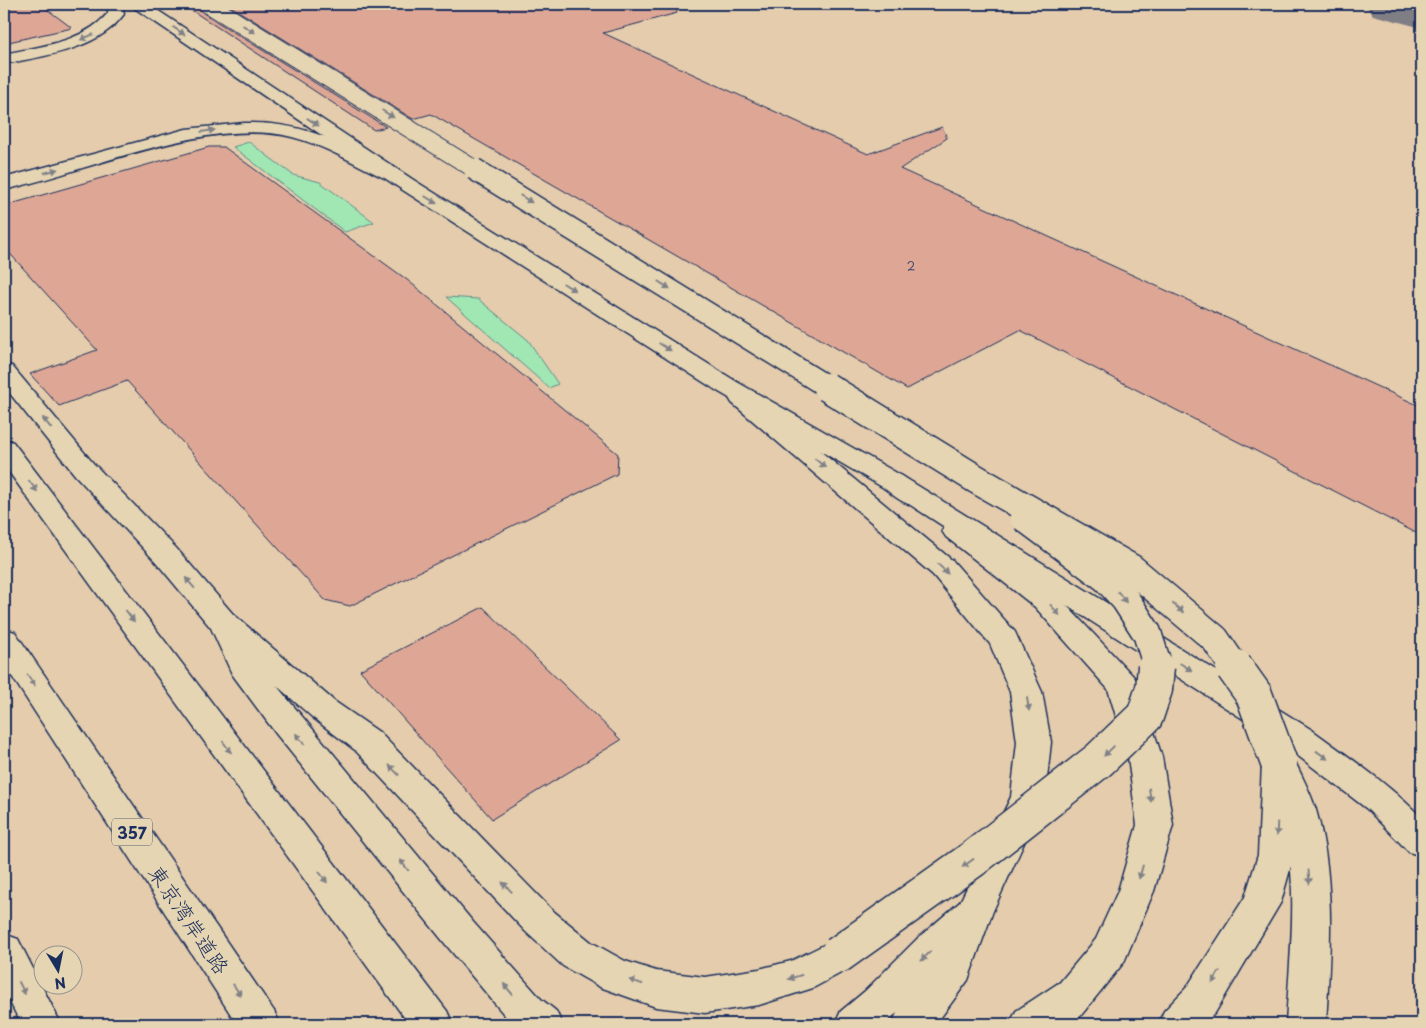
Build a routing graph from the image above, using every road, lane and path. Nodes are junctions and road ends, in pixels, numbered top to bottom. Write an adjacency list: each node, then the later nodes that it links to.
1 (115, 4): 4 (main road, one-way to 4)
2 (138, 4): 5 (main road, one-way to 5)
3 (208, 4): 10 (main road, one-way to 10, bridge)
4 (4, 60)
5 (390, 174): 6 (main road, one-way to 5); 8 (main road, one-way to 8)
6 (4, 184)
7 (4, 371): 12 (main road, one-way to 7)
8 (728, 387): 11 (main road); 16 (main road, one-way to 16)
9 (4, 447): 21 (main road, one-way to 21)
10 (976, 478): 12 (main road, one-way to 12, bridge); 14 (main road, one-way to 14, bridge)
11 (894, 482): 15 (main road, one-way to 15); 18 (main road, one-way to 18)
12 (222, 620): 22 (main road, one-way to 12)
13 (4, 640): 20 (main road, 東京湾岸道路 / 357, one-way to 20)
14 (1279, 763): 26 (main road, one-way to 26); 27 (main road, one-way to 27)
15 (1417, 835)
16 (974, 911): 23 (main road, one-way to 23); 24 (main road)
17 (4, 951): 19 (main road, one-way to 19)
18 (1060, 1010): 25 (main road)
19 (41, 1024)
20 (260, 1024)
21 (433, 1024)
22 (542, 1024)
23 (855, 1024)
24 (912, 1024)
25 (1030, 1024)
26 (1178, 1024)
27 (1306, 1024)

